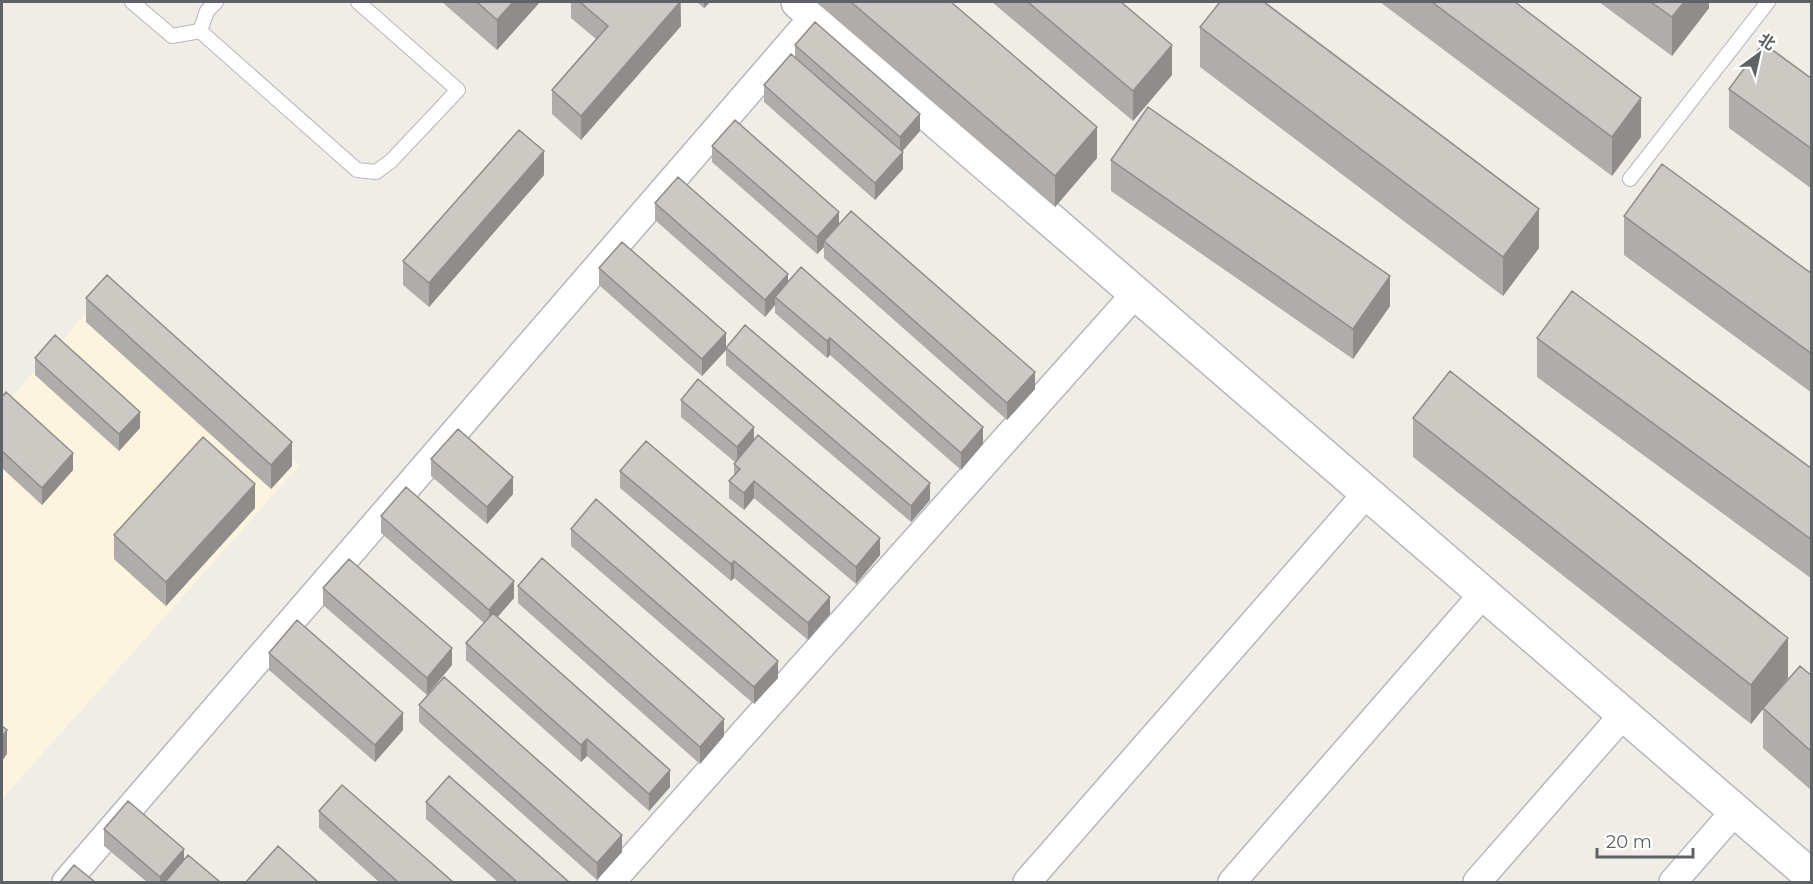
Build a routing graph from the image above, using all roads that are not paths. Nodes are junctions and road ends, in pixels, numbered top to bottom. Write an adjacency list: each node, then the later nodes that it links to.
1 (132, 2): 6 (lane)
2 (216, 2): 6 (lane)
3 (358, 2): 6 (lane)
4 (1767, 2): 7 (lane)
5 (806, 9): 8 (street); 14 (street)
6 (200, 31)
7 (1630, 179)
8 (1136, 293): 9 (street); 15 (street)
9 (1366, 493): 10 (street); 16 (street)
10 (1483, 594): 11 (street); 17 (street)
11 (1623, 715): 12 (street); 18 (street)
12 (1736, 811): 13 (street); 19 (street)
13 (1812, 877)
14 (66, 882)
15 (610, 882)
16 (1027, 882)
17 (1232, 882)
18 (1477, 882)
19 (1673, 882)

